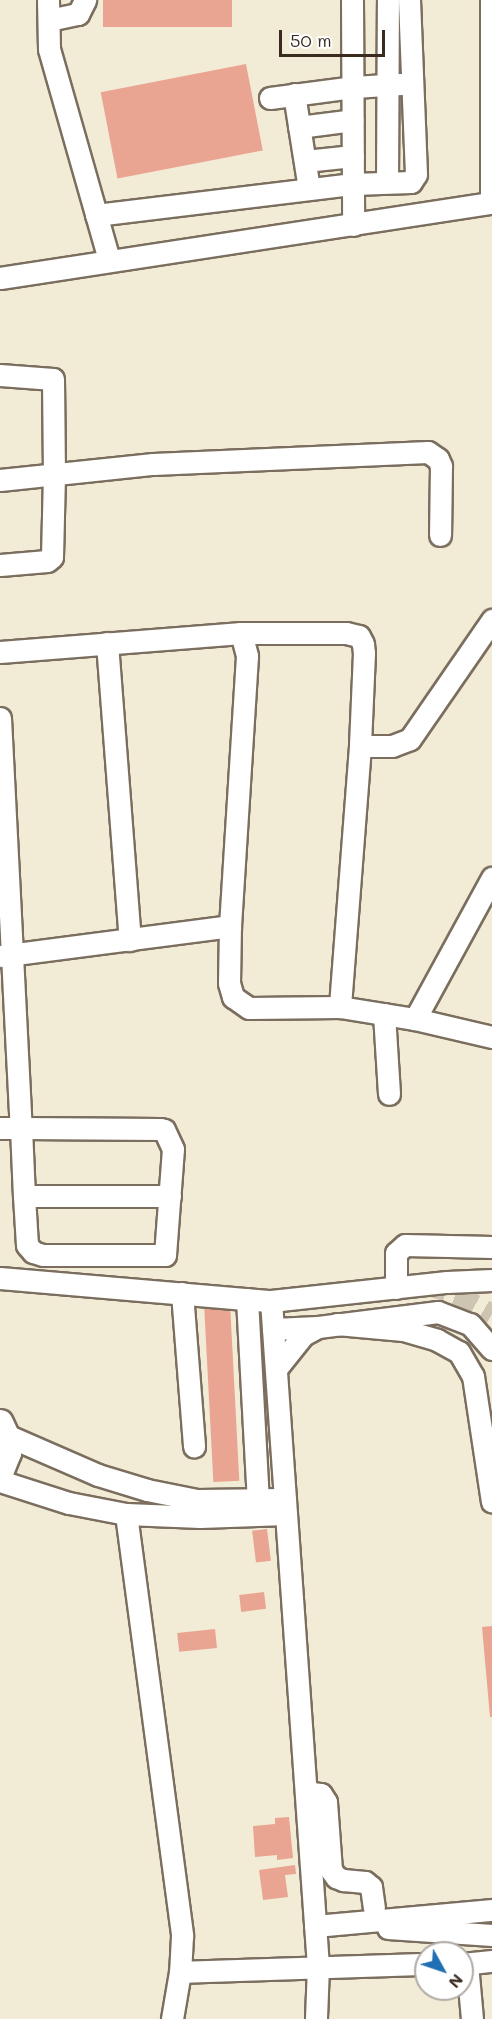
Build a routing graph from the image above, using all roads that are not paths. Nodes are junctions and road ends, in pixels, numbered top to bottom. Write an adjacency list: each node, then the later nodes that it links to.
1 (85, 0): 6 (street)
2 (352, 0): 9 (street)
3 (388, 0): 8 (street)
4 (409, 0): 7 (street)
5 (491, 0): 19 (street)
6 (49, 10): 20 (street)
7 (412, 84): 8 (street); 16 (street)
8 (388, 85): 9 (street); 16 (street)
9 (354, 87): 10 (street); 12 (street)
10 (294, 94): 11 (street); 13 (street)
11 (270, 98)
12 (353, 120): 13 (street); 14 (street)
13 (299, 127): 15 (street)
14 (353, 156): 15 (street); 17 (street)
15 (305, 161): 18 (street)
16 (387, 182): 17 (street)
17 (353, 183): 18 (street); 21 (street)
18 (309, 189): 20 (street)
19 (492, 203): 21 (street)
20 (96, 215): 22 (street)
21 (353, 225): 22 (street)
22 (109, 261): 23 (street)
23 (0, 278)
24 (0, 375): 25 (street)
25 (54, 475): 26 (street); 27 (street); 28 (street)
26 (0, 480)
27 (440, 535)
28 (0, 566)
29 (492, 620): 34 (street)
30 (241, 633): 31 (street); 34 (street); 36 (street)
31 (107, 643): 32 (street); 37 (street)
32 (0, 652)
33 (0, 718): 38 (street)
34 (360, 746): 39 (street)
35 (492, 878): 41 (street)
36 (230, 926): 37 (street); 39 (street)
37 (130, 939): 38 (street)
38 (6, 956): 44 (street)
39 (340, 1007): 40 (street)
40 (384, 1014): 41 (street); 43 (street)
41 (415, 1019): 42 (street)
42 (492, 1037)
43 (389, 1094)
44 (10, 1128): 45 (street); 46 (street)
45 (24, 1196): 46 (street); 48 (street)
46 (170, 1196): 48 (street)
47 (492, 1247): 52 (street)
48 (43, 1255): 51 (street)
49 (0, 1278): 51 (street)
50 (492, 1280): 52 (street)
51 (44, 1281): 53 (street)
52 (396, 1288): 55 (street)
53 (182, 1293): 54 (street); 61 (street)
54 (247, 1299): 55 (street); 64 (street)
55 (271, 1301): 57 (street)
56 (328, 1325): 57 (street); 58 (street); 59 (street); 65 (street)
57 (273, 1329): 59 (street)
58 (492, 1349)
59 (276, 1369): 66 (street)
60 (3, 1429): 62 (main road); 64 (street)
61 (194, 1446)
62 (0, 1473)
63 (0, 1481): 67 (street)
64 (258, 1499): 66 (street)
65 (492, 1502)
66 (285, 1506): 67 (street); 68 (street)
67 (126, 1514): 77 (street)
68 (306, 1792): 70 (street); 71 (street)
69 (492, 1910): 70 (street)
70 (374, 1914): 71 (street); 72 (street)
71 (315, 1926): 76 (street)
72 (492, 1935)
73 (492, 1961): 74 (street)
74 (474, 1963)
75 (414, 1964): 76 (street)
76 (318, 1966): 77 (street); 80 (street)
77 (180, 1972): 79 (street)
78 (470, 2001): 81 (street)
79 (172, 2019)
80 (316, 2019)
81 (472, 2019)

